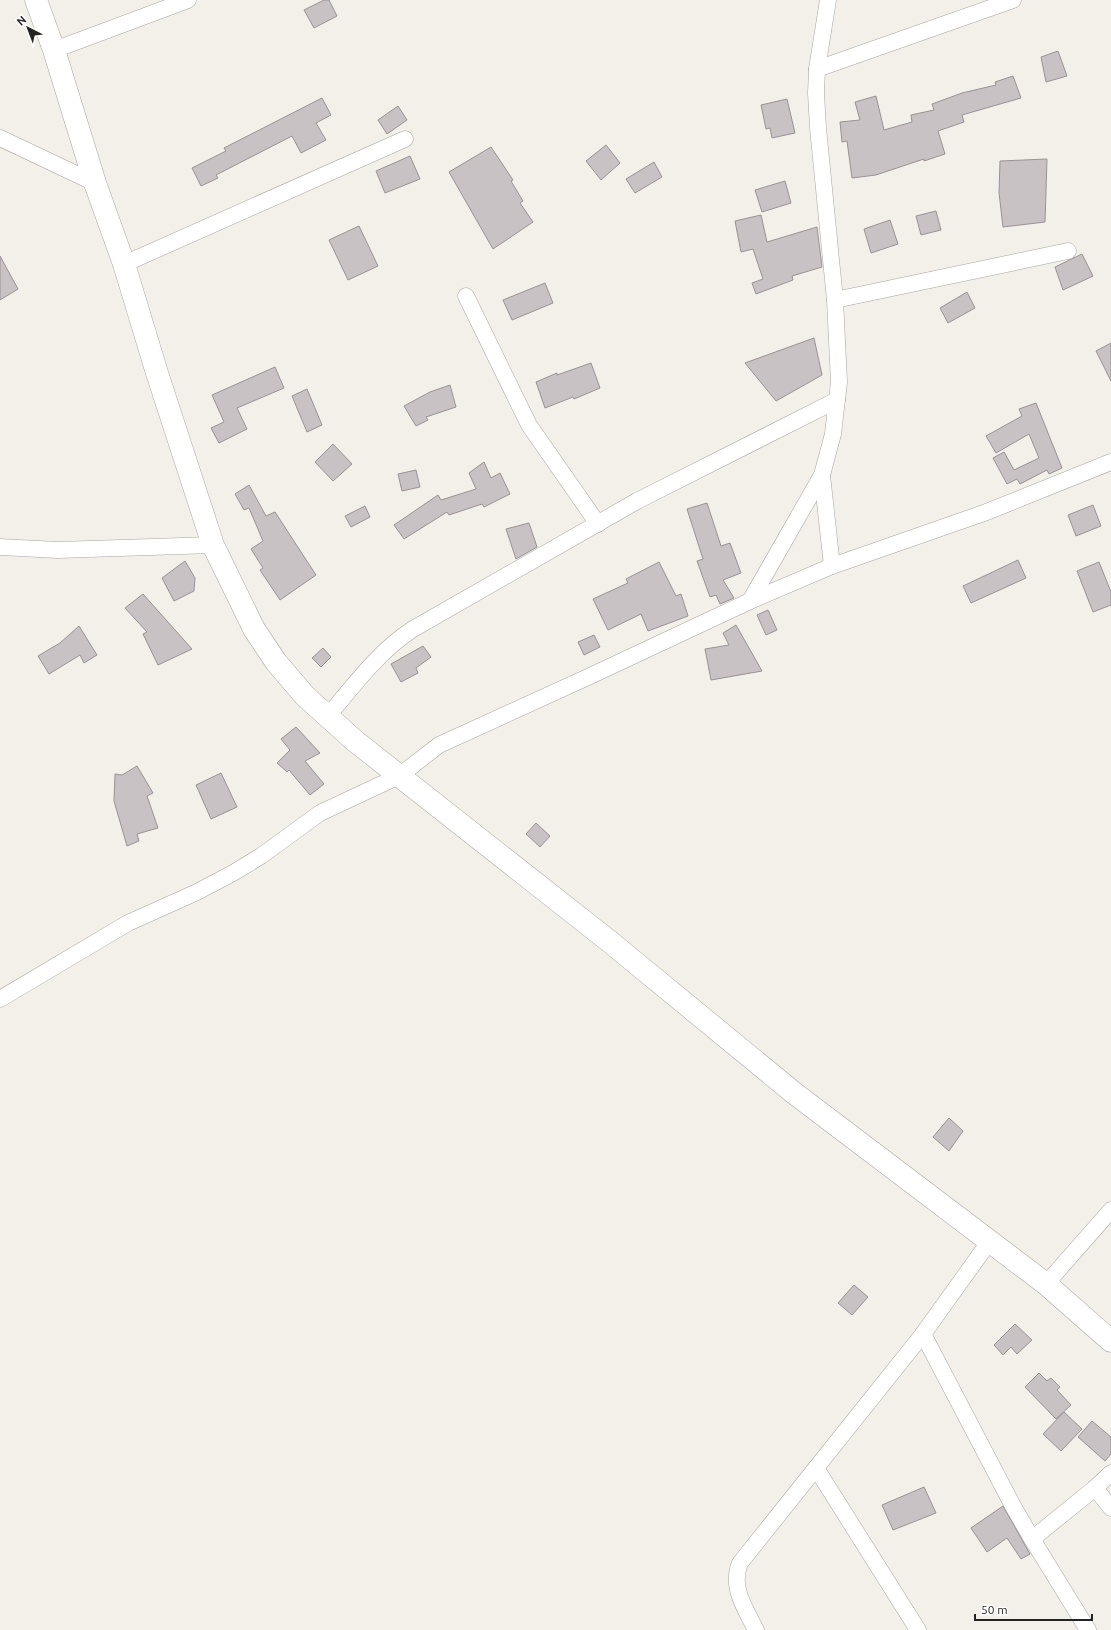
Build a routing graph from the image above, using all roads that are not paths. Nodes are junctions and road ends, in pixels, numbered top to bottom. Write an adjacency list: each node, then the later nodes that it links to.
1 (36, 0): 5 (main road)
2 (188, 0): 5 (street)
3 (828, 0): 6 (street)
4 (1013, 0): 6 (street)
5 (54, 50): 9 (main road)
6 (817, 69): 13 (street)
7 (0, 138): 9 (street)
8 (405, 139): 11 (street)
9 (95, 183): 11 (main road)
10 (1068, 251): 13 (street)
11 (124, 264): 18 (main road)
12 (466, 296): 17 (street)
13 (835, 300): 14 (street)
14 (837, 400): 16 (street); 17 (street)
15 (1111, 462): 20 (street)
16 (822, 475): 20 (street); 21 (street)
17 (598, 524): 22 (street)
18 (213, 545): 19 (street); 22 (main road)
19 (0, 547)
20 (832, 566): 21 (street)
21 (750, 601): 23 (street)
22 (328, 716): 23 (main road)
23 (399, 776): 24 (street); 26 (main road)
24 (0, 999)
25 (1111, 1210): 27 (street)
26 (990, 1242): 27 (main road); 28 (street)
27 (1046, 1284): 29 (main road)
28 (923, 1334): 30 (street); 34 (street)
29 (1111, 1341)
30 (816, 1468): 35 (street); 36 (street)
31 (1111, 1473): 32 (street)
32 (1095, 1488): 33 (street); 34 (street)
33 (1111, 1508)
34 (1032, 1539): 37 (street)
35 (756, 1630)
36 (918, 1630)
37 (1088, 1630)

